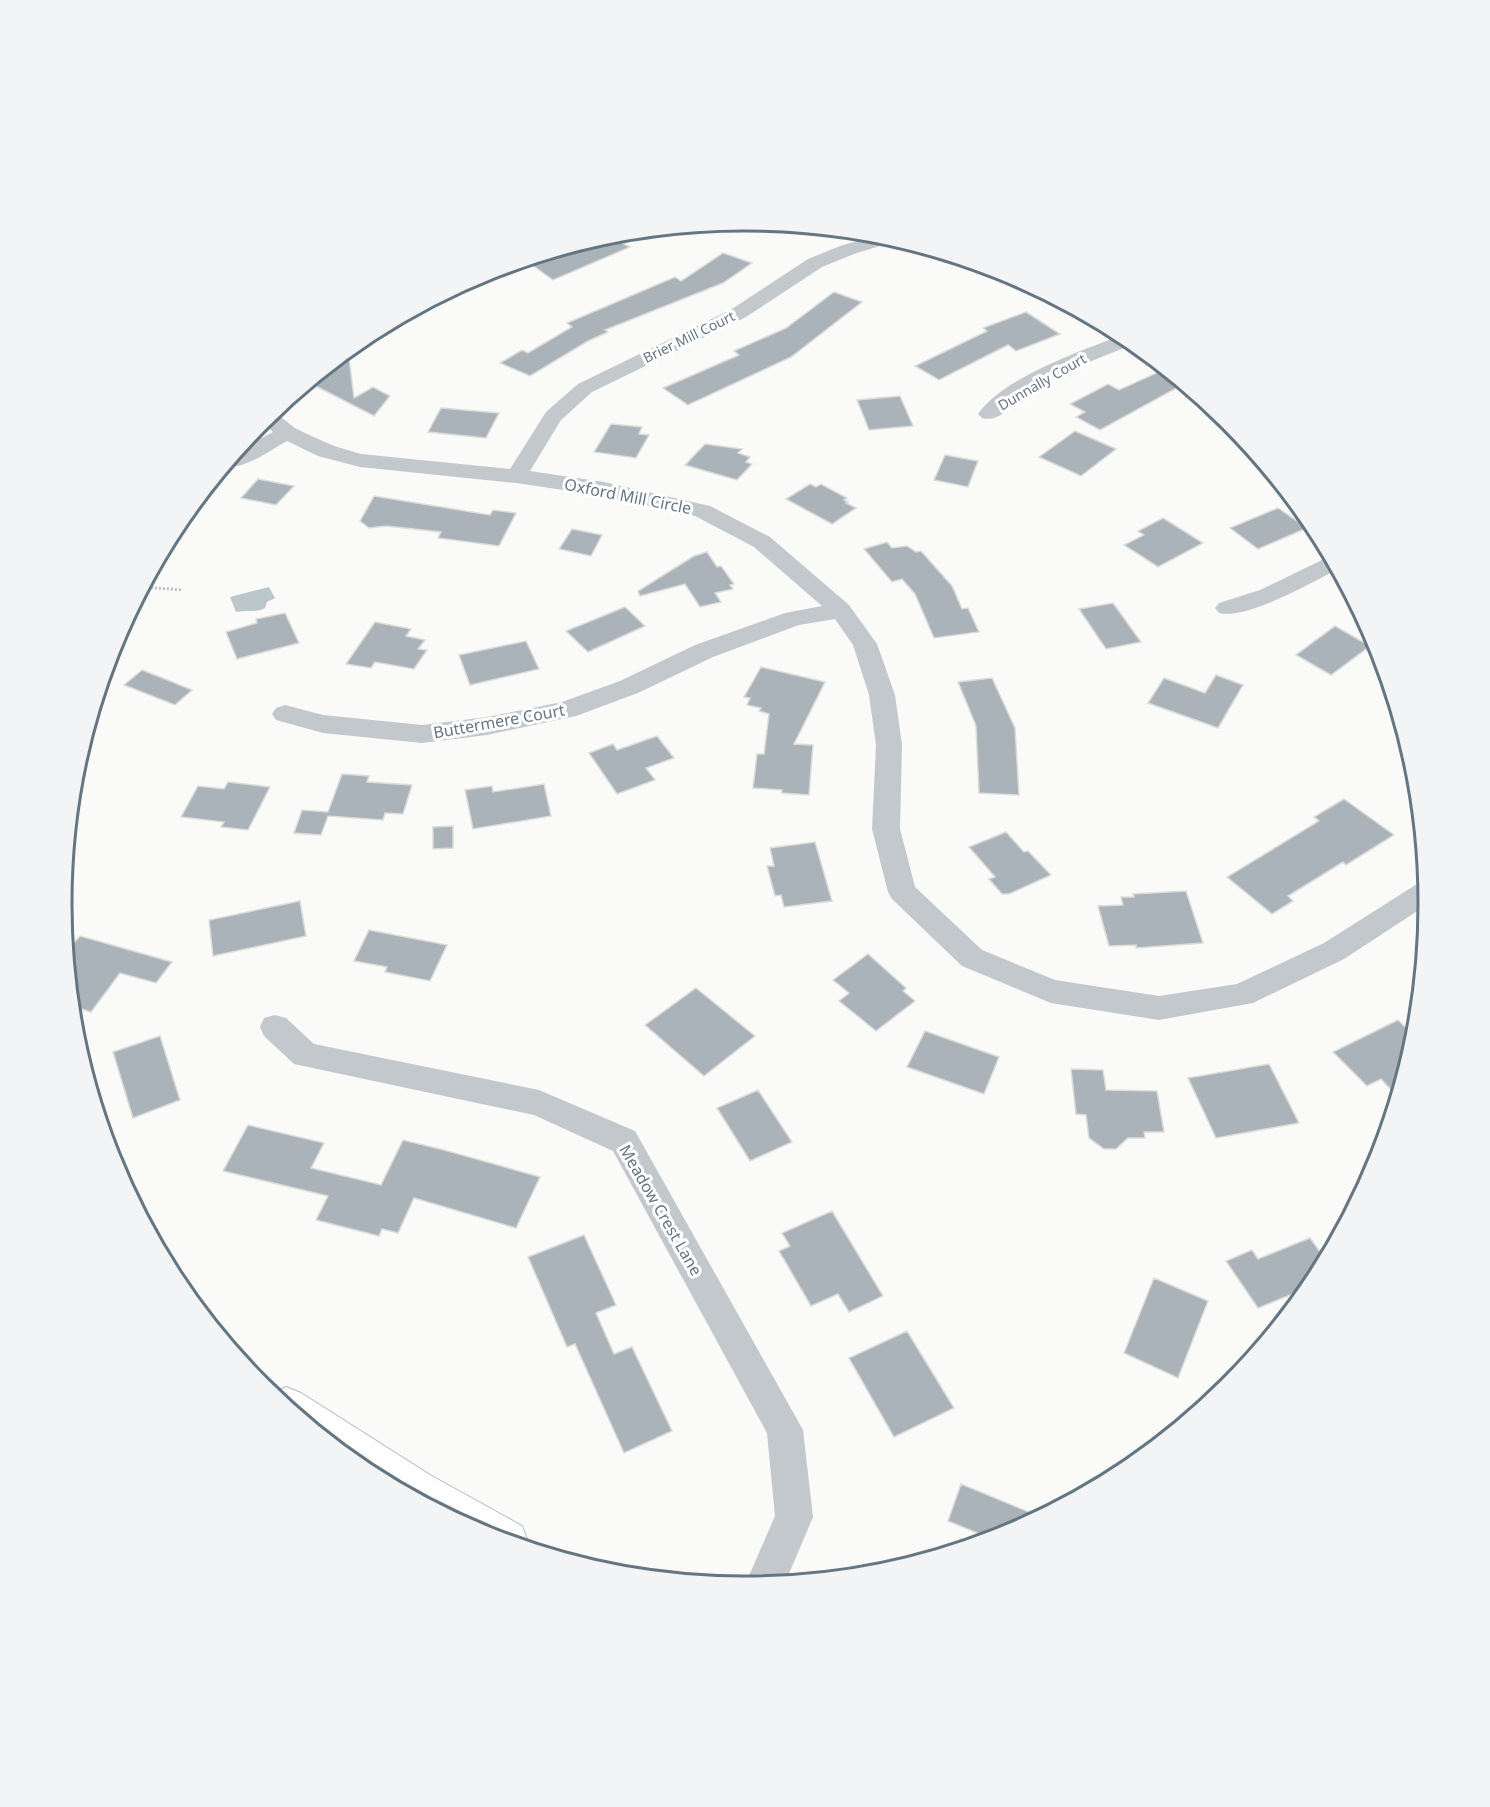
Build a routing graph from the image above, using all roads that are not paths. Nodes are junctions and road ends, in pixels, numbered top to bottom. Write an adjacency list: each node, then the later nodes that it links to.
1 (872, 242): 7 (street, Brier Mill Court)
2 (1118, 344): 3 (street, Dunnally Court)
3 (989, 414)
4 (275, 423): 5 (street, Oxford Mill Circle)
5 (287, 433): 6 (street); 7 (street, Oxford Mill Circle)
6 (243, 456)
7 (516, 476): 10 (street, Oxford Mill Circle)
8 (1327, 565): 9 (street)
9 (1227, 608)
10 (841, 610): 11 (street, Buttermere Court); 12 (street, Oxford Mill Circle)
11 (285, 714)
12 (1418, 897)
13 (275, 1027): 16 (street, Meadow Crest Lane)
14 (354, 1451): 15 (main road)
15 (413, 1489)
16 (768, 1575)

